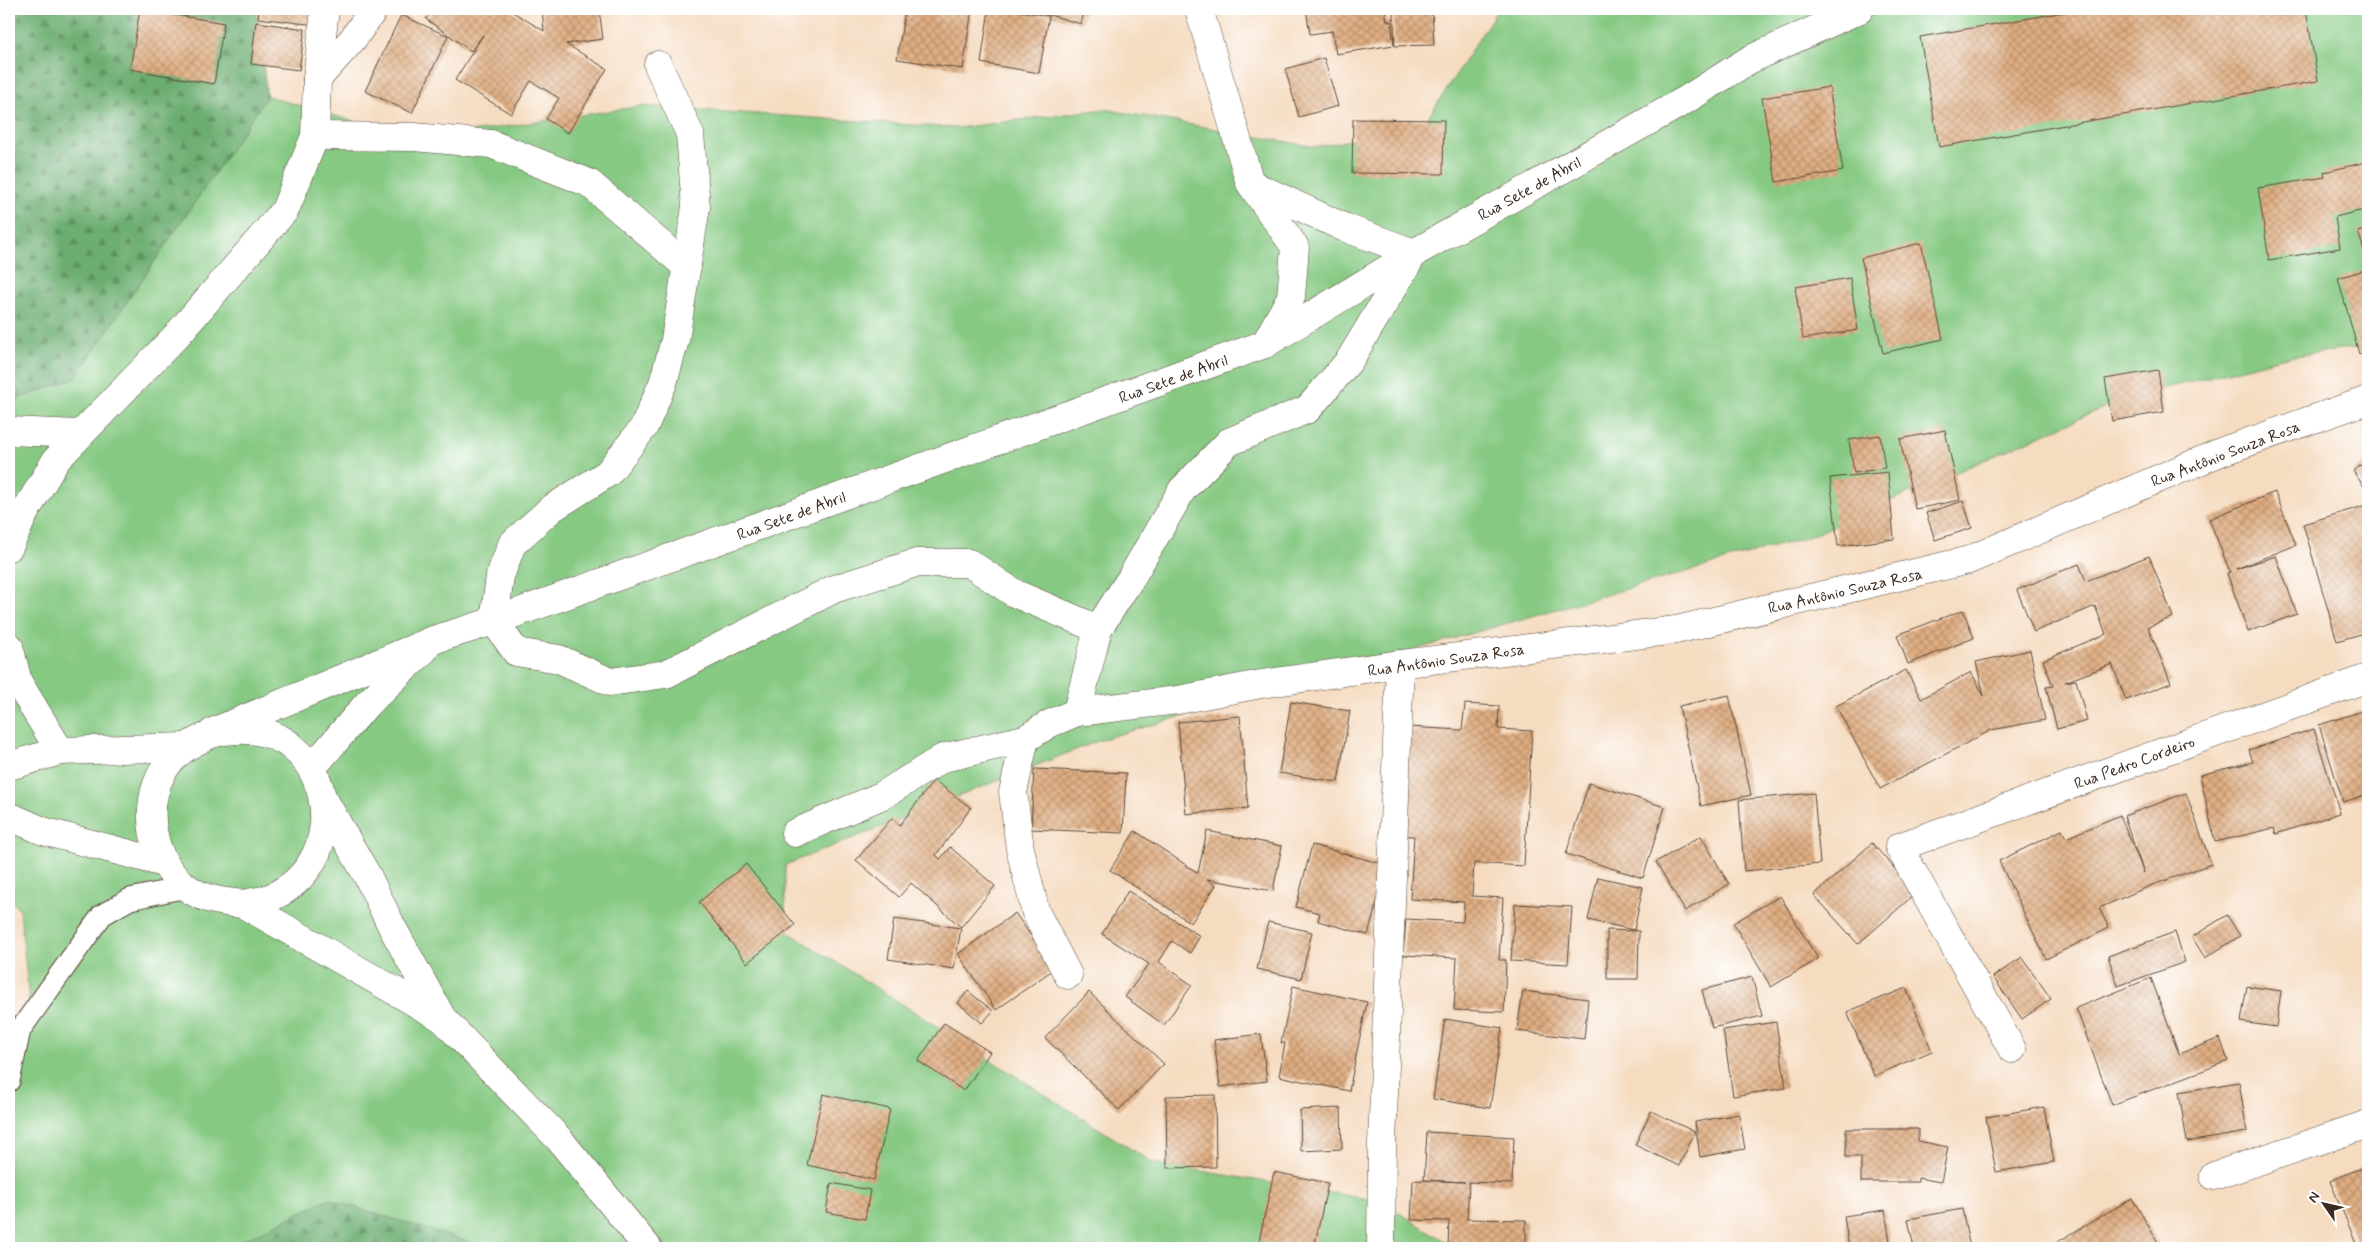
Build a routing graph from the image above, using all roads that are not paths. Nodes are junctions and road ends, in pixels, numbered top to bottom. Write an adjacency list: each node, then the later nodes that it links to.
1 (325, 9): 6 (street)
2 (374, 9): 6 (street)
3 (1199, 9): 8 (street)
4 (1860, 9): 9 (street, Rua Sete de Abril)
5 (658, 65): 10 (street)
6 (317, 79): 7 (street)
7 (315, 136): 10 (street); 14 (street)
8 (1250, 183): 9 (street); 11 (street)
9 (1414, 253): 11 (street, Rua Sete de Abril); 17 (street)
10 (687, 267): 16 (street)
11 (1266, 344): 16 (street, Rua Sete de Abril)
12 (2368, 400): 20 (street, Rua Antônio Souza Rosa)
13 (9, 431): 14 (street)
14 (79, 434): 15 (street)
15 (9, 547)
16 (494, 622): 17 (street); 18 (street, Rua Sete de Abril)
17 (1098, 629): 22 (street)
18 (436, 639): 23 (street, Rua Sete de Abril); 28 (street)
19 (9, 646): 26 (street)
20 (1400, 664): 22 (street, Rua Antônio Souza Rosa); 43 (street)
21 (2368, 678): 38 (street, Rua Pedro Cordeiro)
22 (1077, 712): 24 (street, Rua Antônio Souza Rosa)
23 (214, 732): 25 (street); 28 (street)
24 (1025, 739): 31 (street, Rua Antônio Souza Rosa); 35 (street)
25 (185, 747): 26 (street); 32 (street)
26 (60, 751): 27 (street)
27 (9, 766)
28 (312, 768): 29 (street)
29 (325, 802): 34 (street); 36 (street)
30 (9, 816): 32 (street)
31 (795, 833)
32 (164, 864): 33 (street)
33 (186, 887): 34 (street); 37 (lane)
34 (243, 904): 36 (street)
35 (1068, 975)
36 (442, 1018): 42 (street)
37 (15, 1035): 39 (lane)
38 (2012, 1049)
39 (9, 1081)
40 (2368, 1124): 41 (street)
41 (2214, 1176)
42 (648, 1248)
43 (1381, 1248)

